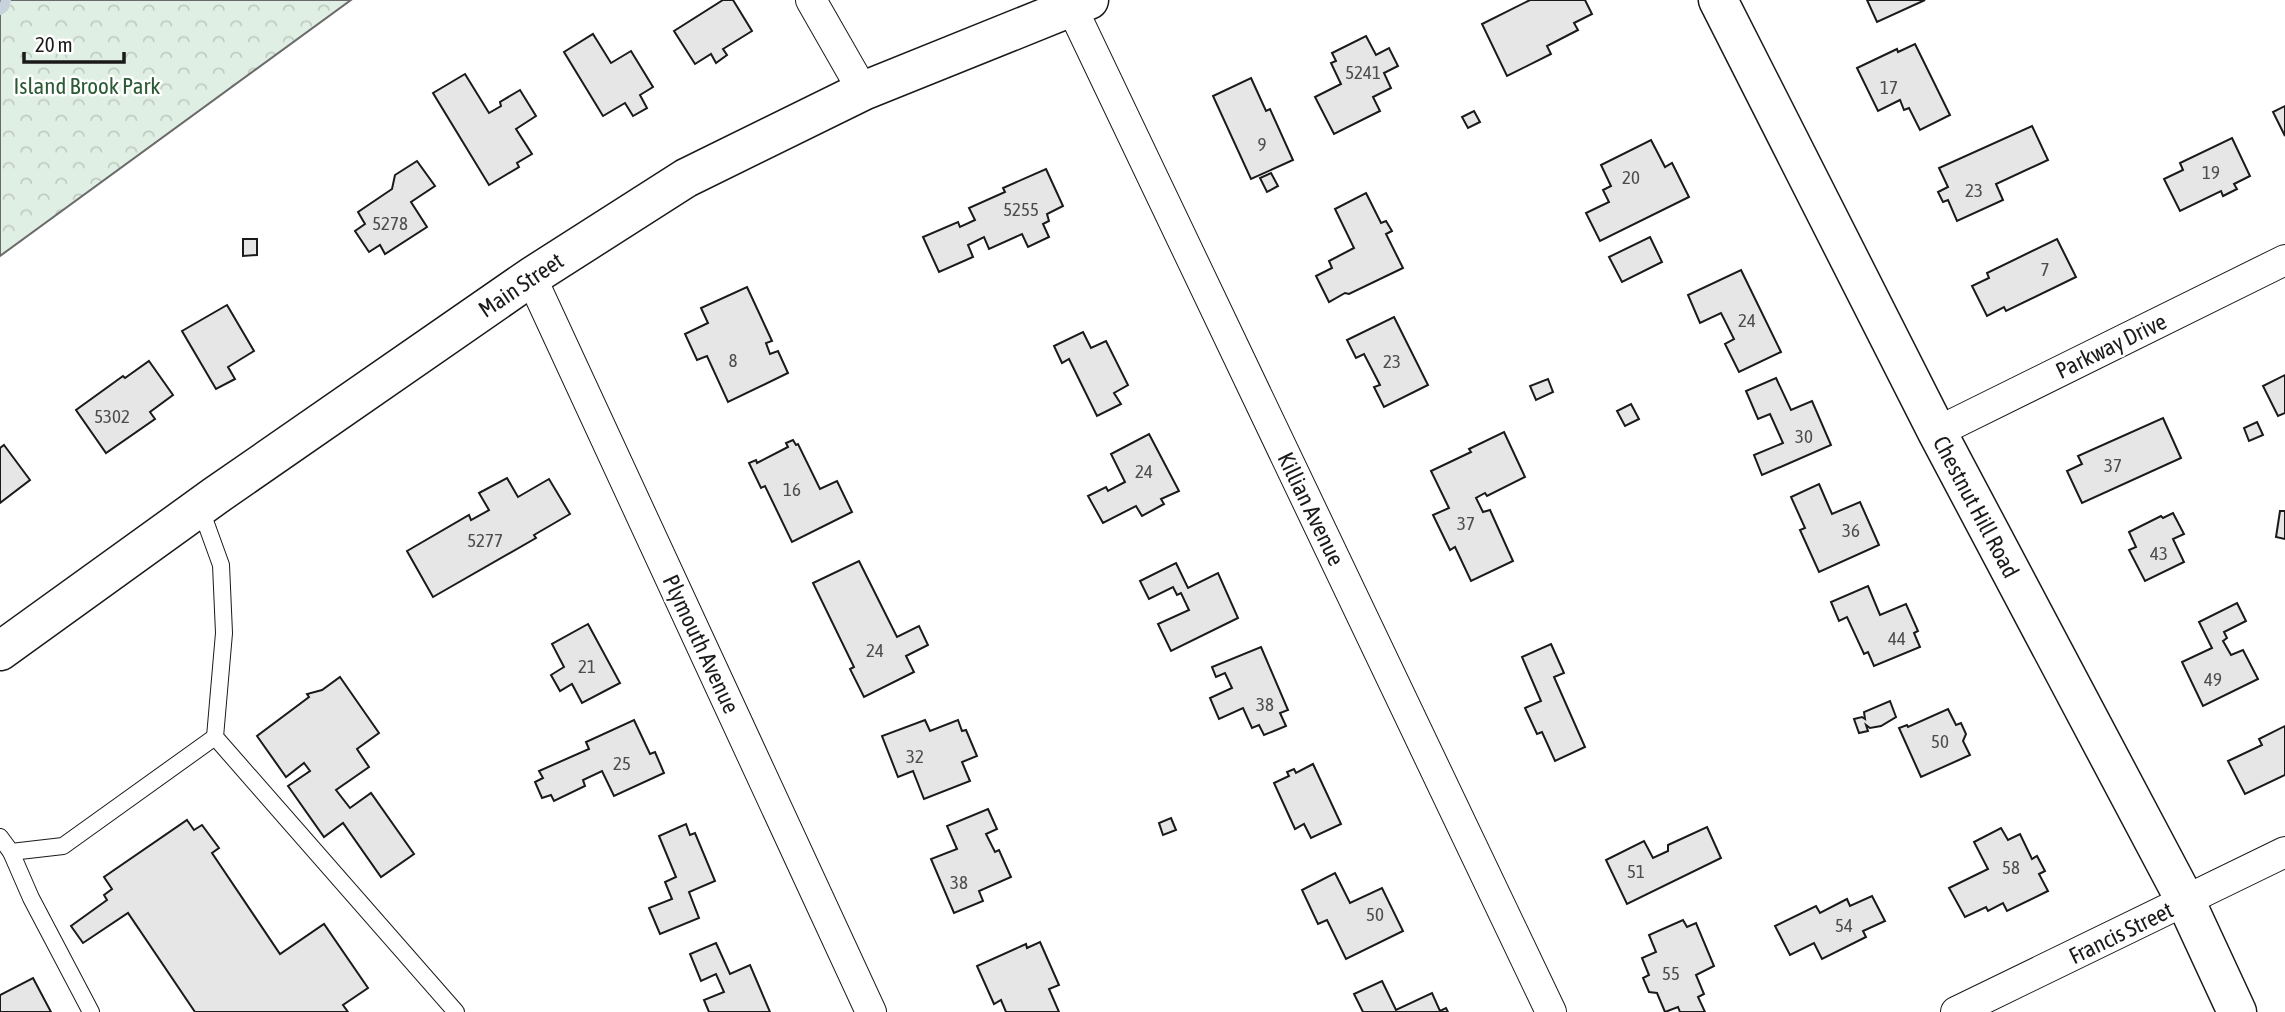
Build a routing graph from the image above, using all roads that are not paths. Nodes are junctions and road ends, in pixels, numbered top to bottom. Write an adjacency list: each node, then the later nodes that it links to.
1 (811, 0): 4 (street)
2 (1718, 0): 7 (main road, Chestnut Hill Road)
3 (1080, 3): 4 (main road, Main Street); 18 (street, Killian Avenue)
4 (863, 91): 6 (main road, Main Street)
5 (2285, 260): 7 (street, Parkway Drive)
6 (530, 277): 8 (main road, Main Street); 17 (street, Plymouth Avenue)
7 (1937, 432): 14 (main road, Chestnut Hill Road)
8 (200, 507): 9 (main road, Main Street); 10 (lane)
9 (0, 651)
10 (215, 737): 12 (lane); 16 (lane)
11 (0, 837): 12 (lane)
12 (11, 852): 15 (lane)
13 (2285, 852): 14 (street, Francis Street)
14 (2186, 902): 19 (street, Francis Street); 20 (main road, Chestnut Hill Road)
15 (91, 1012)
16 (456, 1012)
17 (871, 1012)
18 (1551, 1012)
19 (1956, 1012)
20 (2238, 1012)

